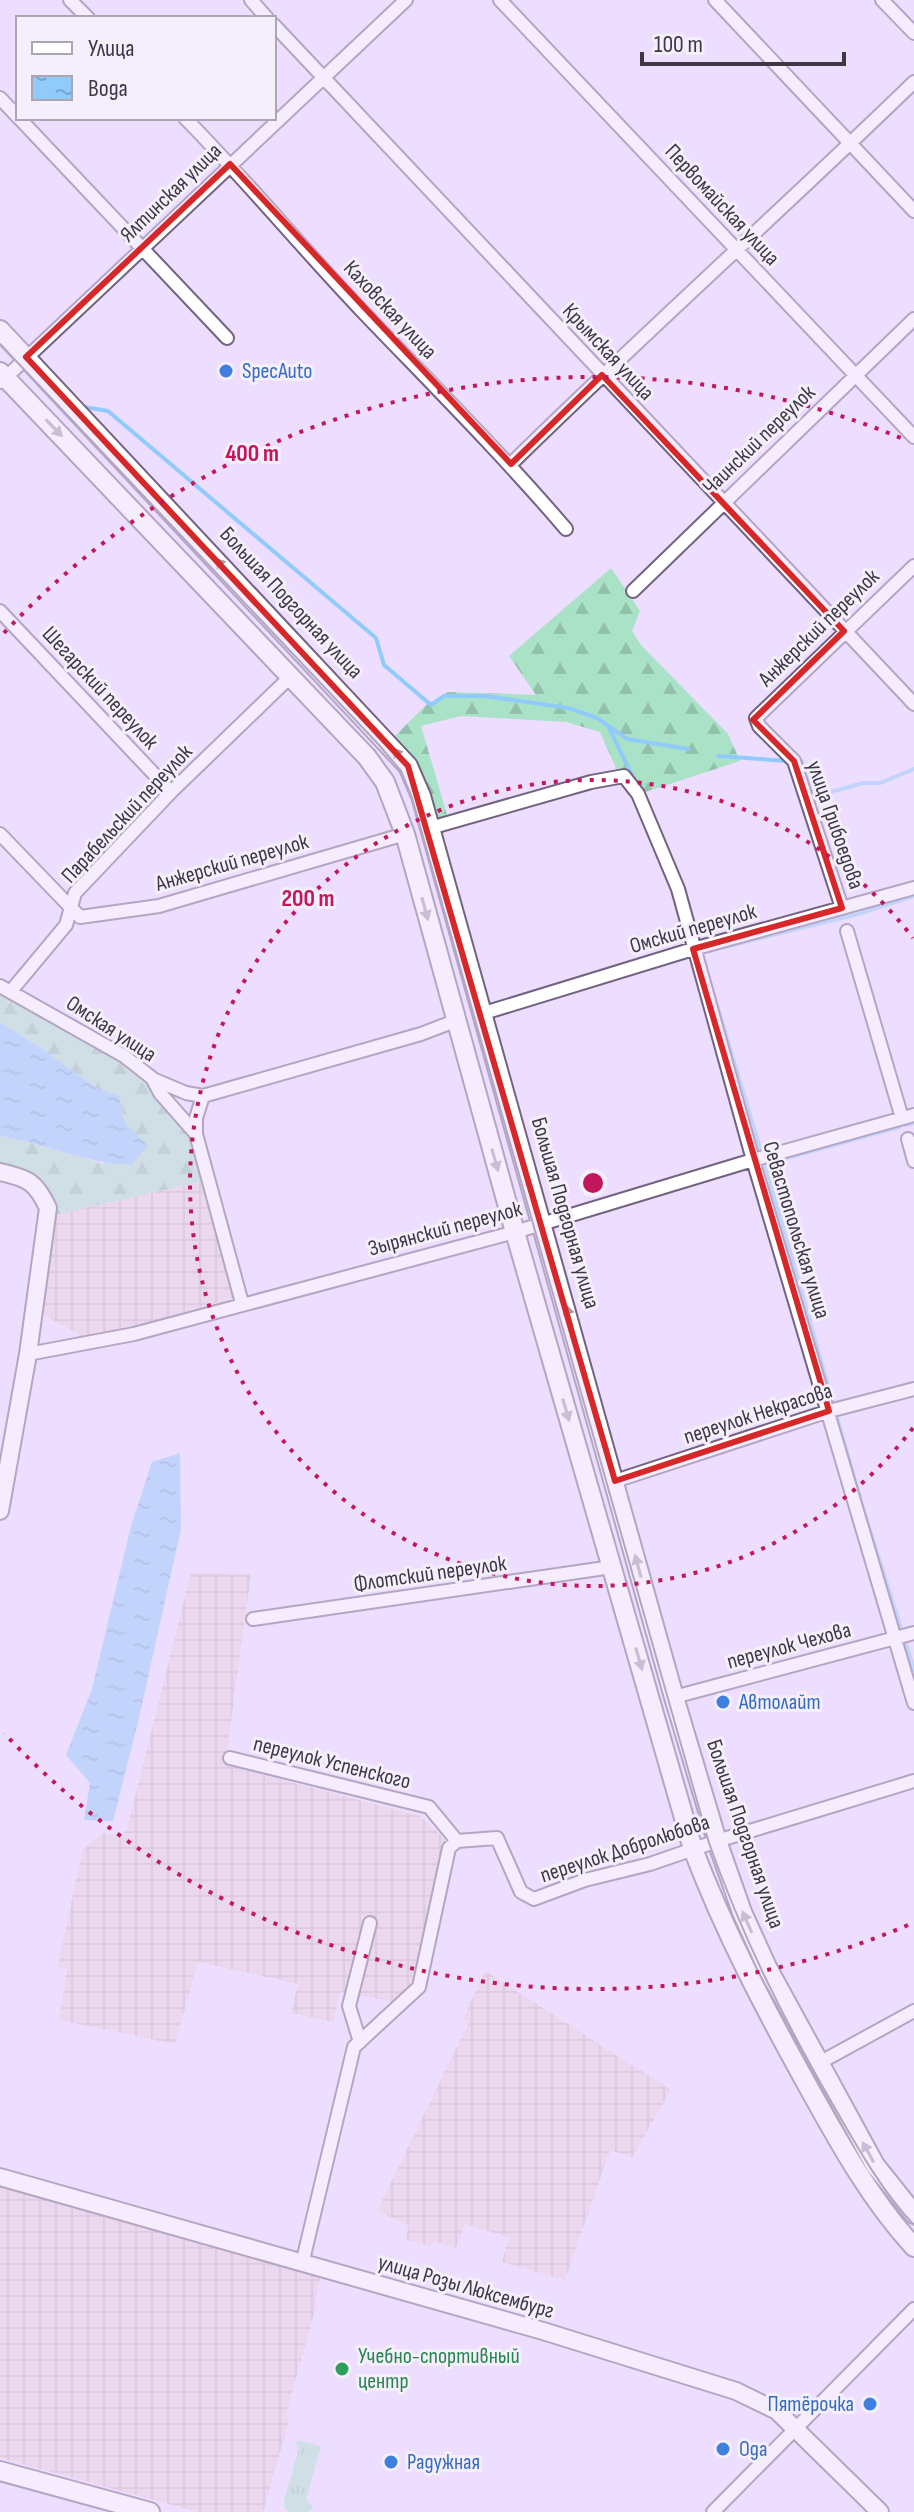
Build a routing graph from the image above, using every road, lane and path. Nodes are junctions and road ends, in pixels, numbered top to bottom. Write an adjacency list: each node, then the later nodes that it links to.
1 (70, 0): 7 (street)
2 (251, 0): 8 (street)
3 (406, 0): 11 (street, Ялтинская улица)
4 (500, 0): 21 (street, Первомайская улица)
5 (715, 0): 17 (street)
6 (882, 0): 10 (street)
7 (86, 16)
8 (265, 16)
9 (276, 27): 11 (street, Крымская улица)
10 (914, 33)
11 (324, 79): 18 (street, Ялтинская улица); 26 (street, Крымская улица)
12 (914, 82): 17 (street)
13 (0, 98): 14 (street)
14 (16, 116)
15 (20, 120): 20 (street)
16 (187, 120): 18 (street, Каховская улица)
17 (851, 144): 19 (street); 21 (street)
18 (230, 164): 20 (street, Ялтинская улица); 30 (street, Каховская улица)
19 (914, 211)
20 (143, 247): 24 (street); 25 (street, Ялтинская улица)
21 (738, 251): 26 (street); 27 (street, Первомайская улица)
22 (914, 319): 27 (street, Чаинский переулок)
23 (0, 330): 25 (main road, Большая Подгорная улица)
24 (227, 338)
25 (26, 357): 28 (street, Ялтинская улица); 41 (main road, Большая Подгорная улица, one-way to 25)
26 (602, 375): 30 (street); 31 (street, Крымская улица)
27 (854, 376): 29 (street, Первомайская улица); 31 (street, Чаинский переулок)
28 (2, 377): 37 (main road, one-way to 37)
29 (914, 437)
30 (511, 464): 32 (street, Каховская улица)
31 (723, 503): 34 (street, Чаинский переулок); 36 (street, Крымская улица)
32 (566, 529)
33 (914, 566): 36 (street, Анжерский переулок)
34 (633, 591)
35 (0, 611): 40 (street, Шегарский переулок)
36 (844, 631): 38 (street, Крымская улица); 39 (street, Анжерский переулок)
37 (290, 677): 40 (street, Парабельский переулок); 43 (main road)
38 (914, 704)
39 (756, 722): 46 (street, улица Грибоедова)
40 (171, 792): 45 (street, Парабельский переулок)
41 (430, 828): 48 (street, Севастопольская улица); 50 (main road, Большая Подгорная улица)
42 (0, 834): 45 (street)
43 (405, 834): 45 (street, Анжерский переулок); 51 (main road, one-way to 51)
44 (914, 888): 46 (street, Омский переулок)
45 (71, 908): 49 (street, Парабельский переулок)
46 (842, 908): 48 (street, Омский переулок)
47 (847, 931): 54 (street)
48 (693, 949): 50 (street, Омский переулок); 57 (street, Севастопольская улица)
49 (5, 988): 52 (street, Омская улица)
50 (484, 1013): 60 (main road, Большая Подгорная улица)
51 (455, 1021): 53 (street); 61 (main road, one-way to 61)
52 (152, 1078): 53 (street); 55 (street, Омская улица)
53 (203, 1096): 55 (street)
54 (908, 1116): 57 (street, Зырянский переулок)
55 (196, 1134): 62 (street, Омская улица)
56 (908, 1139): 58 (street)
57 (753, 1160): 60 (street, Зырянский переулок); 65 (street, Севастопольская улица)
58 (914, 1161)
59 (0, 1172): 63 (street)
60 (543, 1223): 61 (street, Зырянский переулок); 66 (main road, Большая Подгорная улица, one-way to 60)
61 (515, 1232): 62 (street, Зырянский переулок); 68 (main road, one-way to 68)
62 (242, 1303): 63 (street, Зырянский переулок)
63 (28, 1354): 67 (street)
64 (914, 1389): 65 (street, переулок Некрасова)
65 (829, 1411): 66 (street, переулок Некрасова); 71 (street, Севастопольская улица)
66 (615, 1481): 72 (main road, Большая Подгорная улица, one-way to 66)
67 (0, 1511)
68 (612, 1567): 69 (street, Флотский переулок); 78 (main road, one-way to 78)
69 (253, 1619)
70 (914, 1633): 71 (street, переулок Чехова)
71 (894, 1638): 72 (street, переулок Чехова); 73 (street, Севастопольская улица)
72 (674, 1697): 77 (main road, Большая Подгорная улица)
73 (914, 1703)
74 (230, 1758): 76 (street, переулок Успенского)
75 (914, 1781): 77 (street, переулок Добролюбова)
76 (457, 1841): 78 (street, переулок Добролюбова); 81 (street)
77 (717, 1841): 78 (street, переулок Добролюбова); 82 (main road, Большая Подгорная улица, one-way to 77)
78 (693, 1849): 85 (main road)
79 (370, 1923): 81 (street)
80 (914, 2011): 82 (street)
81 (360, 2042): 86 (street)
82 (819, 2063): 84 (main road, Большая Подгорная улица, one-way to 82)
83 (0, 2177): 86 (street, улица Розы Люксембург)
84 (914, 2214)
85 (914, 2247)
86 (302, 2264): 88 (street, улица Розы Люксембург)
87 (914, 2309): 88 (street)
88 (796, 2428): 91 (street); 92 (street, улица Розы Люксембург)
89 (0, 2471): 90 (main road)
90 (150, 2512)
91 (713, 2512)
92 (880, 2512)

